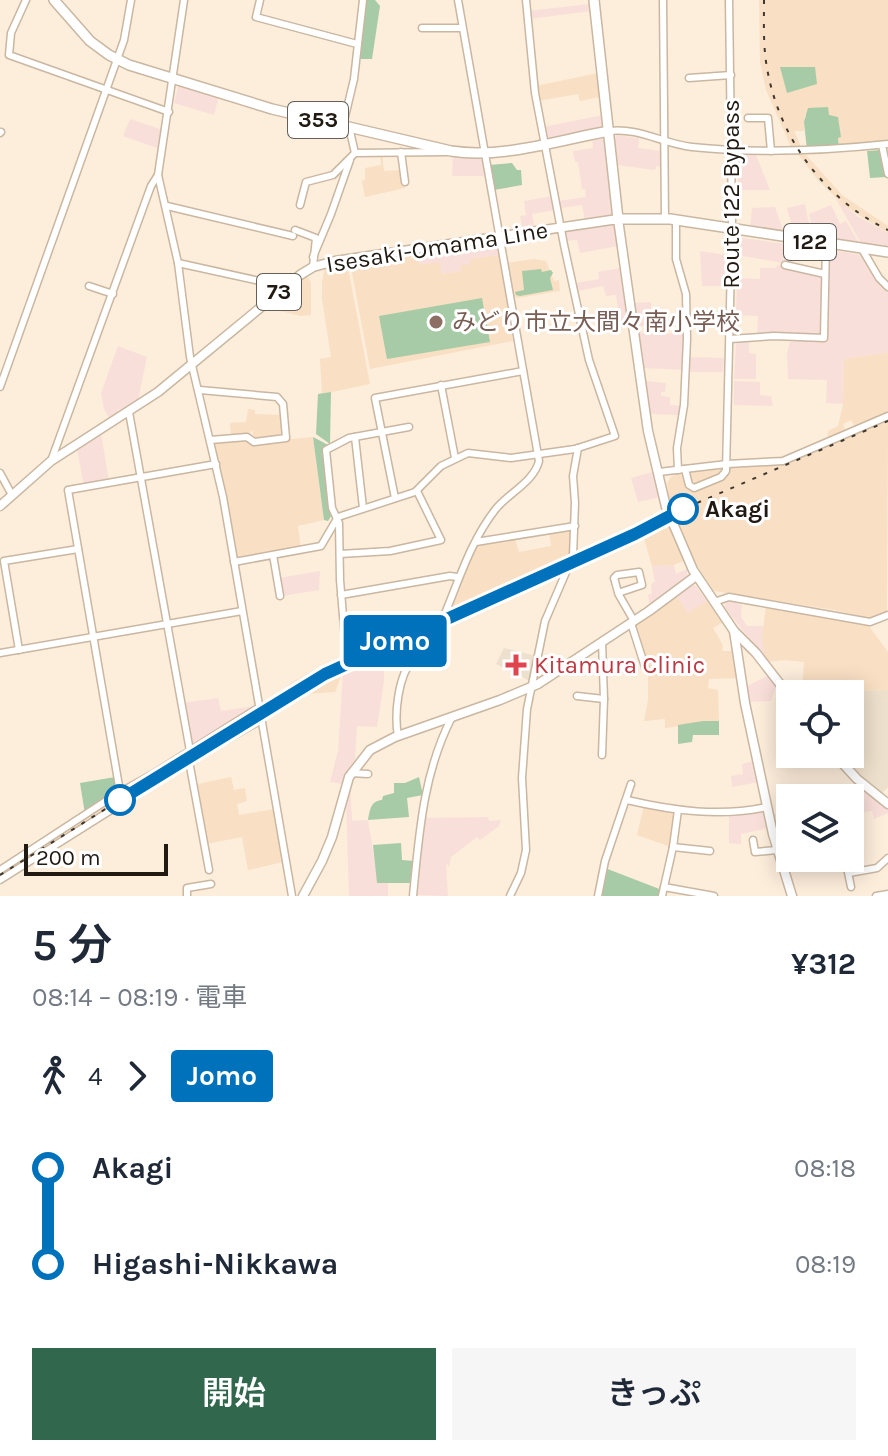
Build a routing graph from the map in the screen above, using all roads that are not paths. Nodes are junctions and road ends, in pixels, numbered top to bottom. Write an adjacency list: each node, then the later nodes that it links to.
1 (26, 0): 19 (street)
2 (54, 0): 15 (highway, 353)
3 (131, 0): 15 (street)
4 (184, 0): 18 (street)
5 (260, 0): 14 (street)
6 (363, 0): 14 (street)
7 (458, 0): 13 (street)
8 (526, 0): 25 (street)
9 (594, 0): 23 (highway)
10 (663, 0): 24 (street)
11 (729, 0): 16 (street, Route 122 Bypass)
12 (422, 28): 13 (street)
13 (462, 28): 31 (street)
14 (357, 44): 22 (street)
15 (116, 59): 18 (highway, 353); 19 (street)
16 (731, 75): 17 (street); 27 (street, Route 122 Bypass)
17 (689, 78)
18 (174, 79): 20 (street); 22 (highway, 353)
19 (106, 90): 20 (street); 58 (street)
20 (169, 112): 34 (street)
21 (748, 118): 29 (street)
22 (346, 126): 28 (highway, 353); 32 (street)
23 (609, 131): 24 (street); 25 (highway, 353); 38 (highway)
24 (664, 141): 27 (street); 39 (street)
25 (544, 143): 31 (highway, 353); 40 (street)
26 (885, 145): 29 (street); 33 (street)
27 (731, 150): 29 (street); 41 (street, Route 122 Bypass)
28 (449, 151): 30 (street); 31 (highway, 353)
29 (772, 151)
30 (401, 152): 32 (street); 35 (street)
31 (485, 153): 42 (street)
32 (353, 154): 36 (street); 46 (street)
33 (888, 174)
34 (158, 175): 37 (street); 52 (street)
35 (405, 182)
36 (300, 205)
37 (167, 206): 46 (street); 47 (street)
38 (618, 219): 39 (highway, 122); 40 (main road, Isesaki-Omama Line / 73); 73 (main road)
39 (671, 220): 41 (highway, 122); 72 (street)
40 (561, 228): 42 (main road, Isesaki-Omama Line / 73); 66 (street)
41 (732, 231): 43 (highway, 122); 54 (street, Route 122 Bypass)
42 (501, 238): 46 (main road, Isesaki-Omama Line / 73); 56 (street)
43 (826, 244): 44 (highway, 122); 49 (street)
44 (862, 249): 45 (highway, 122); 51 (street)
45 (888, 252)
46 (313, 262): 53 (main road, Isesaki-Omama Line / 73)
47 (178, 263): 53 (street); 55 (street)
48 (785, 265): 49 (street)
49 (825, 274): 54 (street)
50 (89, 286): 52 (street)
51 (888, 287)
52 (113, 294): 69 (street)
53 (265, 303): 55 (main road, Isesaki-Omama Line / 73)
54 (730, 339): 71 (street, Route 122 Bypass)
55 (192, 363): 59 (street); 60 (main road, Isesaki-Omama Line / 73)
56 (523, 371): 57 (street); 67 (street)
57 (441, 385): 63 (street); 68 (street)
58 (0, 387)
59 (200, 390): 65 (street); 65 (street)
60 (129, 412): 69 (main road, Isesaki-Omama Line / 73); 75 (street)
61 (888, 416): 71 (street)
62 (409, 427): 63 (street)
63 (381, 432): 64 (street); 78 (street)
64 (355, 437): 80 (street); 81 (street)
65 (210, 440): 70 (street)
66 (578, 448): 67 (street); 82 (street)
67 (539, 453): 68 (street); 83 (street)
68 (455, 458): 76 (street)
69 (51, 461): 77 (main road, Isesaki-Omama Line / 73)
70 (216, 464): 75 (street); 87 (street)
71 (727, 464): 72 (street); 72 (street)
72 (682, 469): 73 (street)
73 (659, 472): 88 (main road)
74 (0, 473): 77 (street)
75 (143, 477): 84 (street); 98 (street)
76 (417, 491): 78 (street); 85 (street)
77 (12, 495): 79 (main road, Isesaki-Omama Line / 73)
78 (395, 498): 80 (street)
79 (0, 506)
80 (363, 508): 81 (street)
81 (338, 517): 85 (street); 86 (street)
82 (575, 526): 83 (street); 107 (street)
83 (476, 542): 89 (street)
84 (78, 549): 90 (street); 100 (street)
85 (340, 554): 92 (street)
86 (273, 555): 87 (street); 93 (street)
87 (234, 562): 95 (street)
88 (696, 576): 94 (main road); 97 (main road)
89 (457, 577): 92 (street); 113 (street)
90 (4, 580): 103 (street)
91 (618, 593): 91 (street); 97 (street)
92 (341, 595): 101 (street)
93 (280, 596)
94 (714, 602): 96 (street); 99 (main road)
95 (242, 611): 98 (street); 110 (street)
96 (888, 615)
97 (632, 622): 102 (main road); 105 (street)
98 (167, 624): 100 (street); 114 (street)
99 (734, 631): 106 (main road); 124 (main road)
100 (93, 637): 103 (street); 121 (street)
101 (345, 640)
102 (602, 642): 107 (main road); 109 (street)
103 (19, 650): 104 (street)
104 (0, 653)
105 (645, 667)
106 (777, 680)
107 (532, 687): 111 (main road); 145 (street)
108 (577, 696): 109 (street)
109 (604, 699): 115 (street)
110 (258, 708): 112 (street); 114 (street)
111 (452, 717): 113 (main road); 144 (street)
112 (261, 720): 116 (street); 142 (street)
113 (398, 736): 118 (main road)
114 (190, 751): 121 (street)
115 (602, 755)
116 (189, 761): 133 (street); 136 (street)
117 (847, 768): 123 (main road)
118 (351, 773): 119 (street); 143 (main road)
119 (368, 774)
120 (631, 784): 122 (street)
121 (120, 792): 132 (street)
122 (627, 800): 125 (street); 146 (street)
123 (888, 804)
124 (767, 807): 125 (street); 127 (main road)
125 (678, 810): 128 (street)
126 (753, 840): 129 (street)
127 (776, 846)
128 (673, 847): 130 (street); 138 (street)
129 (776, 850)
130 (710, 851)
131 (886, 863): 135 (street)
132 (0, 870)
133 (209, 870)
134 (784, 872): 149 (main road)
135 (849, 873): 139 (street)
136 (0, 880)
137 (211, 884): 141 (street)
138 (664, 887): 147 (street); 148 (street)
139 (851, 887)
140 (888, 894): 150 (street)
141 (187, 896)
142 (292, 896)
143 (303, 896)
144 (413, 896)
145 (510, 896)
146 (598, 896)
147 (662, 896)
148 (714, 896)
149 (792, 896)
150 (876, 896)

